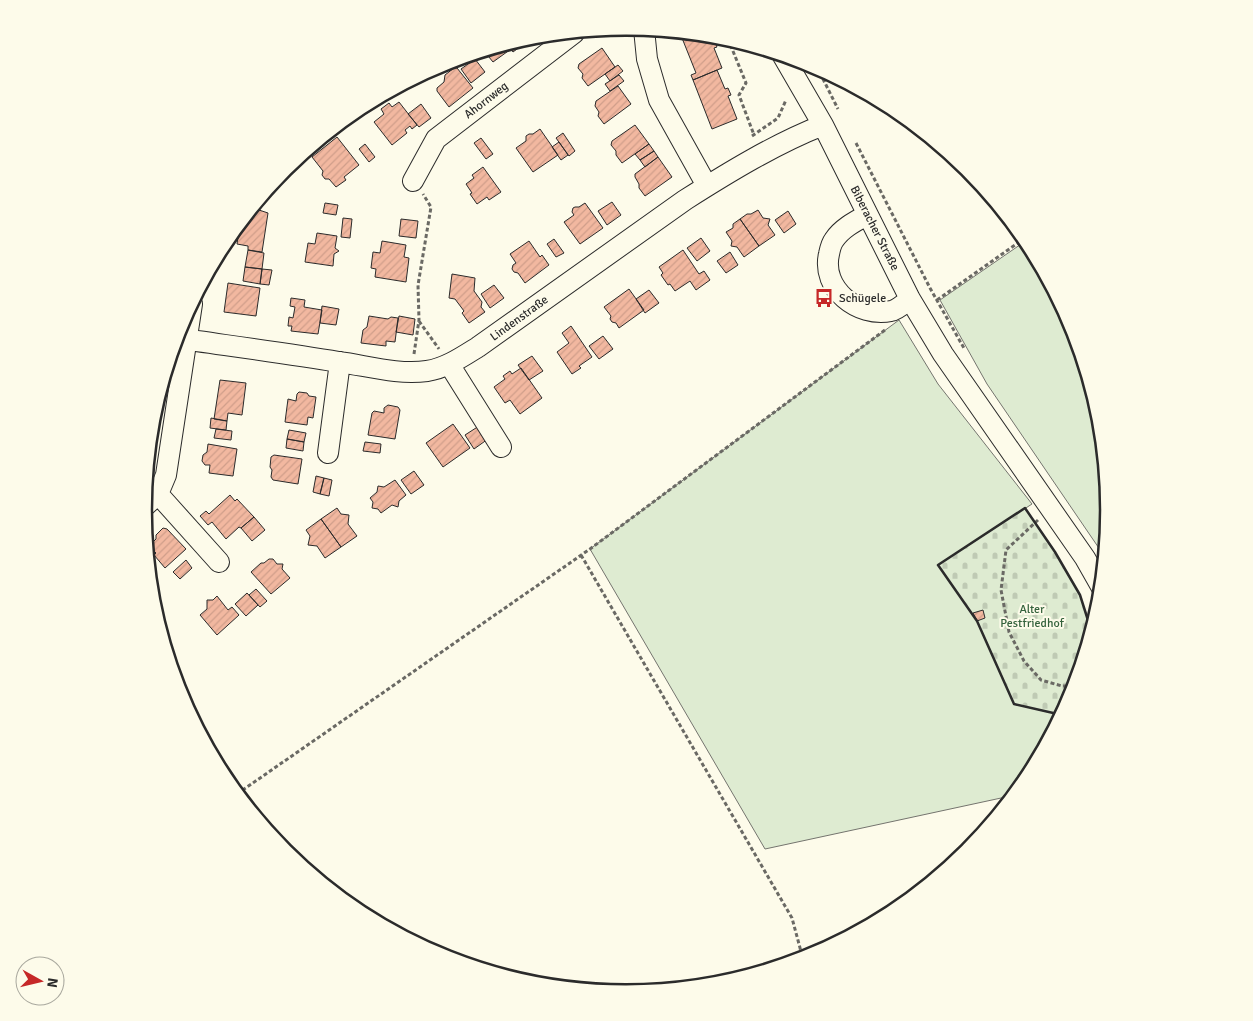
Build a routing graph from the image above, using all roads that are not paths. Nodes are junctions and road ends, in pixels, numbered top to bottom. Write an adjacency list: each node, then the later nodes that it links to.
1 (645, 37): 6 (street)
2 (565, 40): 5 (street, Ahornweg)
3 (788, 64): 4 (street, Biberacher Straße)
4 (824, 126): 6 (street, Lindenstraße); 7 (street, Biberacher Straße)
5 (413, 181)
6 (707, 186): 12 (street, Lindenstraße)
7 (867, 214): 8 (street, Biberacher Straße); 8 (street)
8 (910, 299): 18 (street, Biberacher Straße)
9 (184, 339): 11 (street, Lindenstraße)
10 (180, 351): 15 (street)
11 (340, 362): 12 (street, Lindenstraße); 14 (street)
12 (449, 364): 13 (street)
13 (501, 447)
14 (328, 453)
15 (152, 498)
16 (152, 501): 17 (street)
17 (219, 562)
18 (1096, 578)

